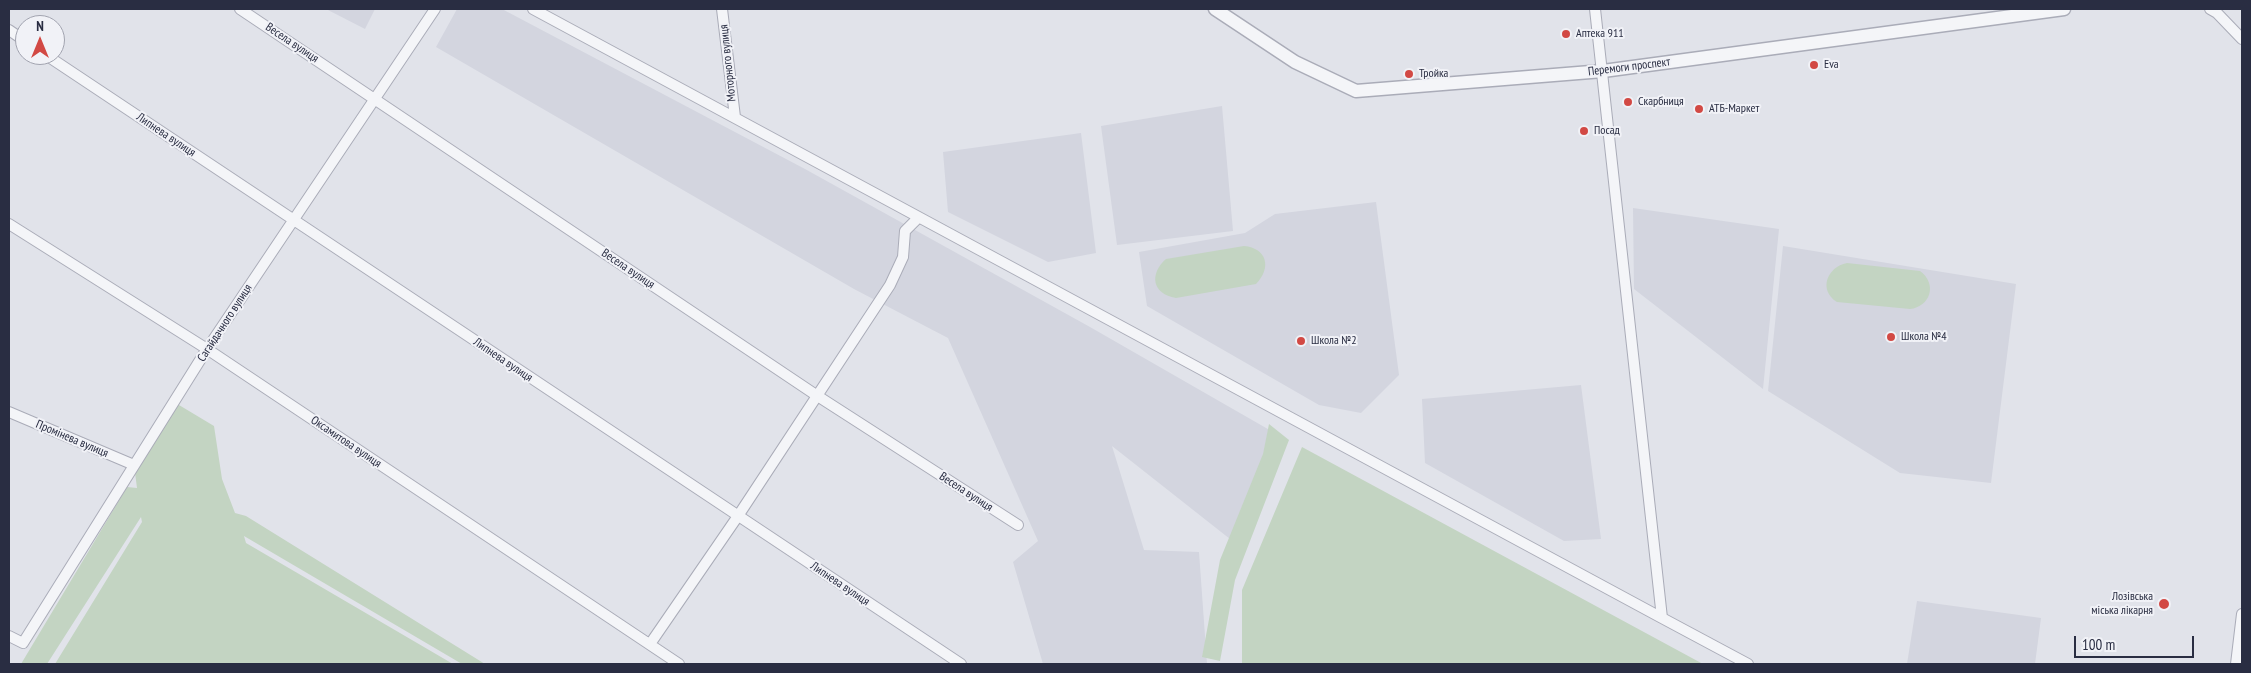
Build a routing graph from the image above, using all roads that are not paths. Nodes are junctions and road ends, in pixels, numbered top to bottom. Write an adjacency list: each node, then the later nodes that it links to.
1 (240, 9): 12 (street, Весела вулиця)
2 (434, 9): 12 (street, Сагайдачного вулиця)
3 (533, 9): 13 (street)
4 (722, 9): 13 (street, Моторного вулиця)
5 (1215, 9): 11 (street, Перемоги проспект)
6 (1596, 9): 11 (street)
7 (2064, 9): 11 (street, Перемоги проспект)
8 (2210, 9): 9 (street)
9 (2242, 39)
10 (61, 65): 15 (street, Липнева вулиця)
11 (1603, 70): 24 (street)
12 (374, 98): 15 (street, Сагайдачного вулиця); 18 (street, Весела вулиця)
13 (735, 117): 14 (street)
14 (918, 218): 18 (street); 24 (street)
15 (293, 220): 17 (street, Сагайдачного вулиця); 21 (street, Липнева вулиця)
16 (9, 224): 17 (street, Оксамитова вулиця)
17 (207, 349): 20 (street, Сагайдачного вулиця); 26 (street, Оксамитова вулиця)
18 (816, 395): 21 (street); 22 (street, Весела вулиця)
19 (9, 412): 20 (street, Промінева вулиця)
20 (134, 465): 25 (street, Сагайдачного вулиця)
21 (738, 516): 26 (street); 28 (street, Липнева вулиця)
22 (1018, 525)
23 (2242, 614): 30 (street)
24 (1662, 618): 29 (street)
25 (9, 636)
26 (650, 644): 27 (street, Оксамитова вулиця)
27 (679, 664)
28 (960, 664)
29 (1748, 664)
30 (2236, 664)

